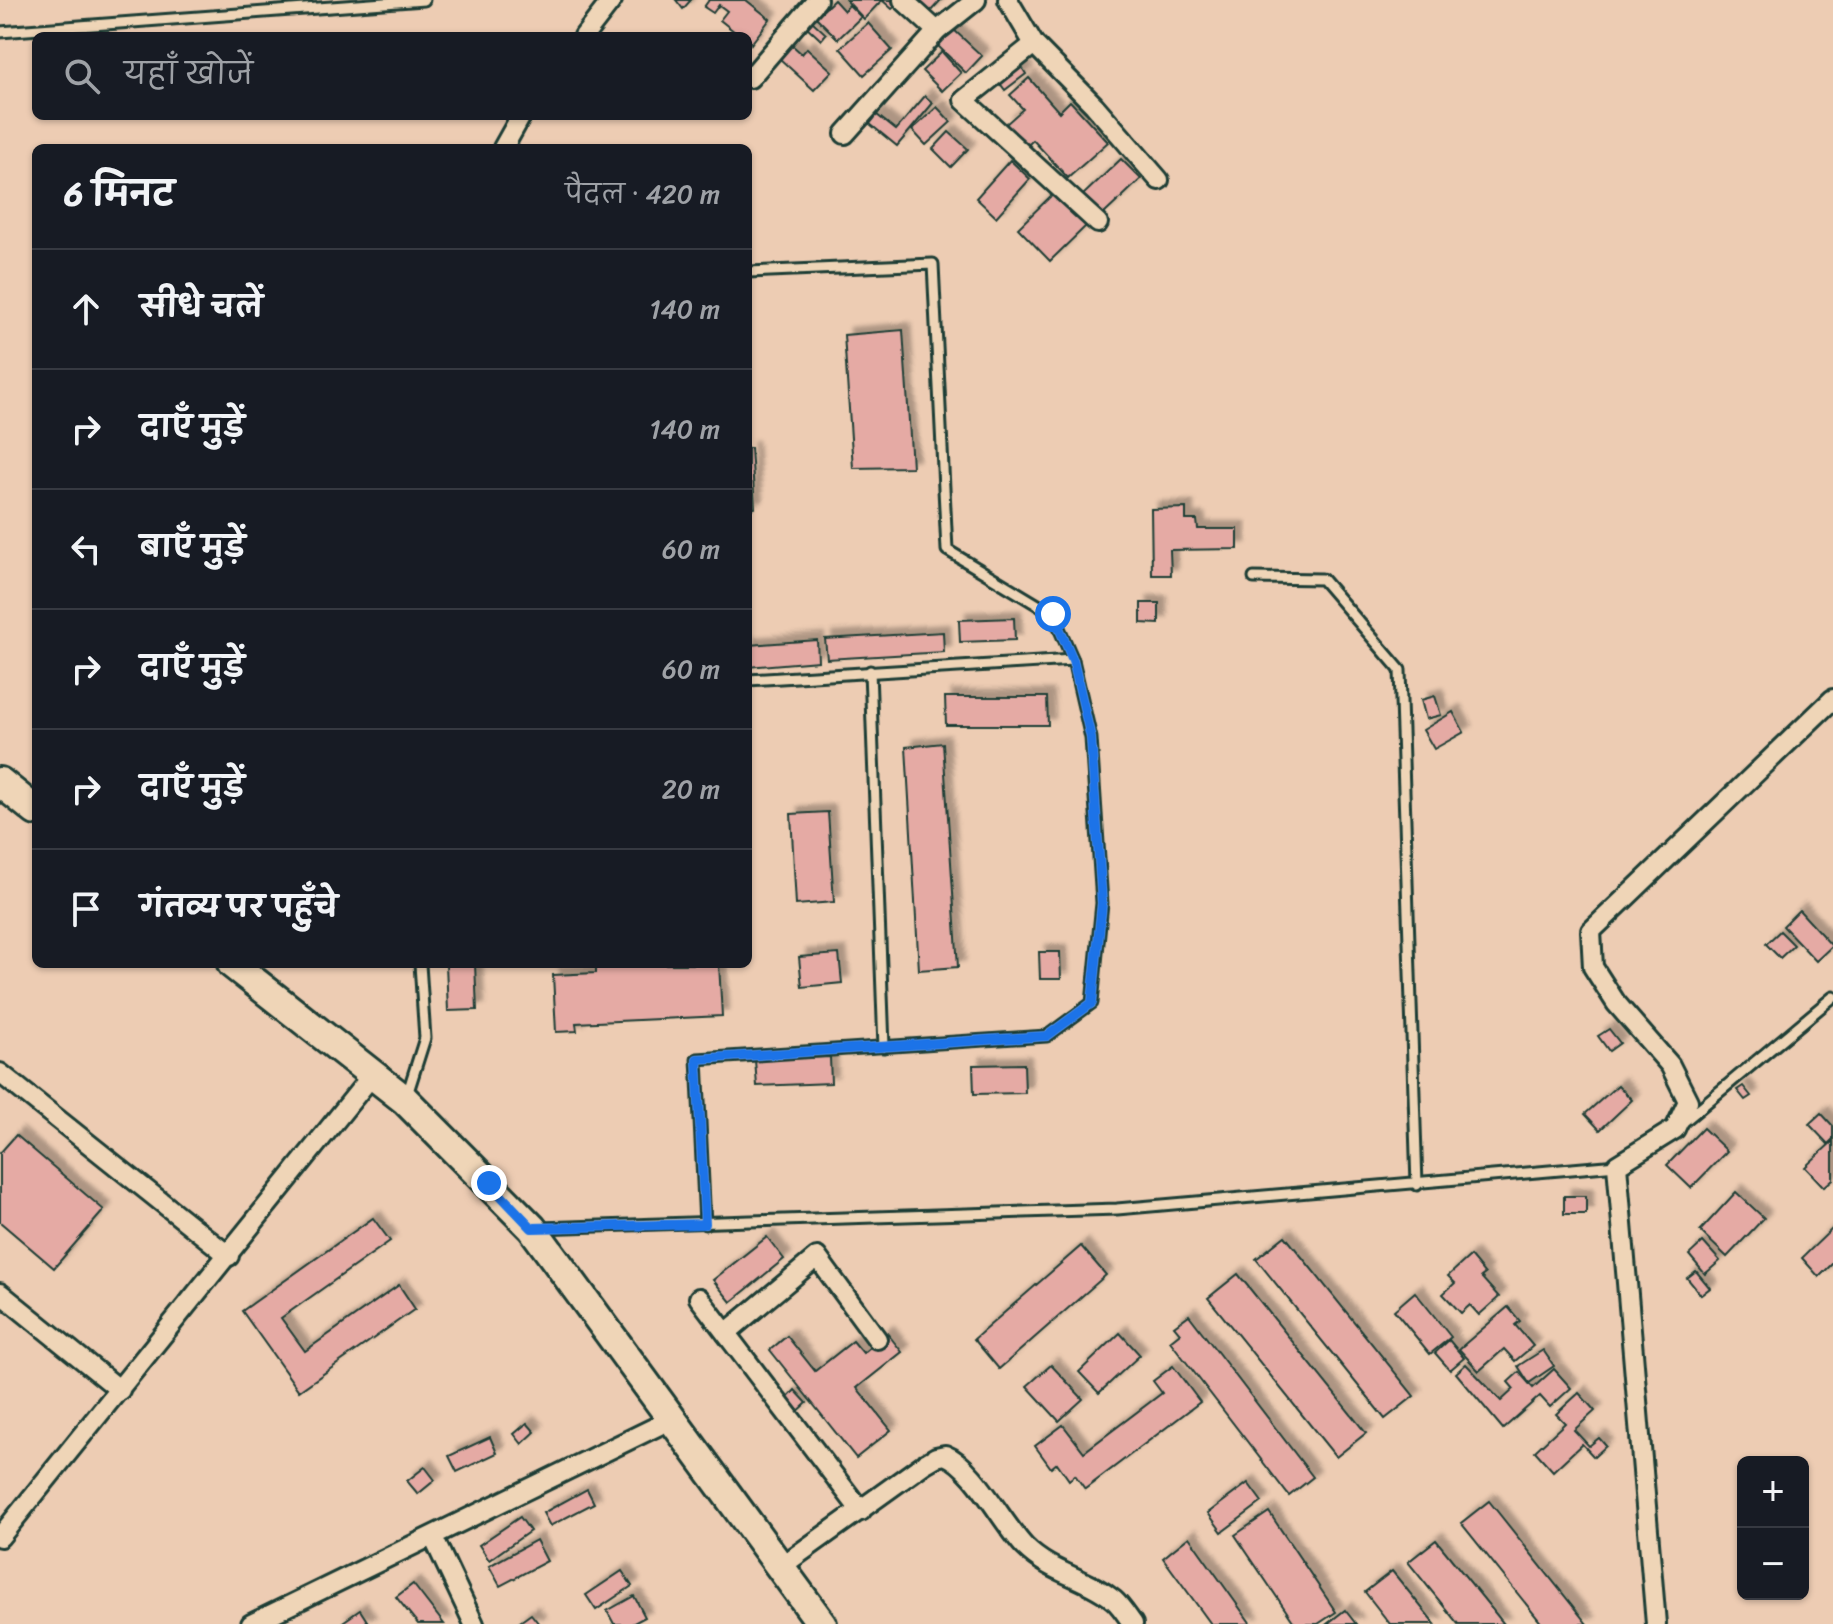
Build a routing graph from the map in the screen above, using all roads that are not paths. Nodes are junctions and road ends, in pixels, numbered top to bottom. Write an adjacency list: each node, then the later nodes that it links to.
1 (424, 0): 8 (lane)
2 (612, 0): 9 (street)
3 (817, 0): 11 (street)
4 (903, 0): 7 (street)
5 (976, 0): 7 (street)
6 (1008, 0): 10 (street)
7 (937, 31): 13 (street)
8 (0, 32)
9 (587, 32)
10 (1034, 44): 15 (street); 16 (street)
11 (752, 76)
12 (519, 120): 14 (street)
13 (845, 134)
14 (505, 144)
15 (1159, 180)
16 (1098, 223)
17 (752, 272): 19 (lane)
18 (1254, 578): 34 (lane)
19 (1073, 660): 20 (lane); 28 (lane)
20 (870, 671): 21 (lane); 28 (lane)
21 (752, 680)
22 (1833, 699): 32 (street)
23 (0, 782): 24 (main road)
24 (32, 808)
25 (237, 968): 30 (main road)
26 (420, 968): 31 (lane)
27 (1833, 997): 32 (lane)
28 (884, 1047): 35 (lane)
29 (0, 1073): 37 (street)
30 (373, 1074): 31 (main road); 37 (street)
31 (405, 1100): 36 (main road)
32 (1675, 1129): 33 (street)
33 (1617, 1165): 34 (lane); 52 (street)
34 (1417, 1185): 35 (lane)
35 (705, 1224): 36 (lane)
36 (532, 1228): 43 (main road)
37 (229, 1256): 42 (street)
38 (0, 1293): 42 (street)
39 (699, 1298): 40 (street)
40 (726, 1333): 41 (street); 44 (street)
41 (877, 1339)
42 (120, 1390): 45 (street)
43 (672, 1419): 46 (street); 47 (main road)
44 (861, 1511): 47 (street); 51 (street)
45 (1, 1532)
46 (433, 1537): 48 (street); 49 (street)
47 (779, 1568): 50 (main road)
48 (251, 1624)
49 (474, 1624)
50 (822, 1624)
51 (1133, 1624)
52 (1656, 1624)

